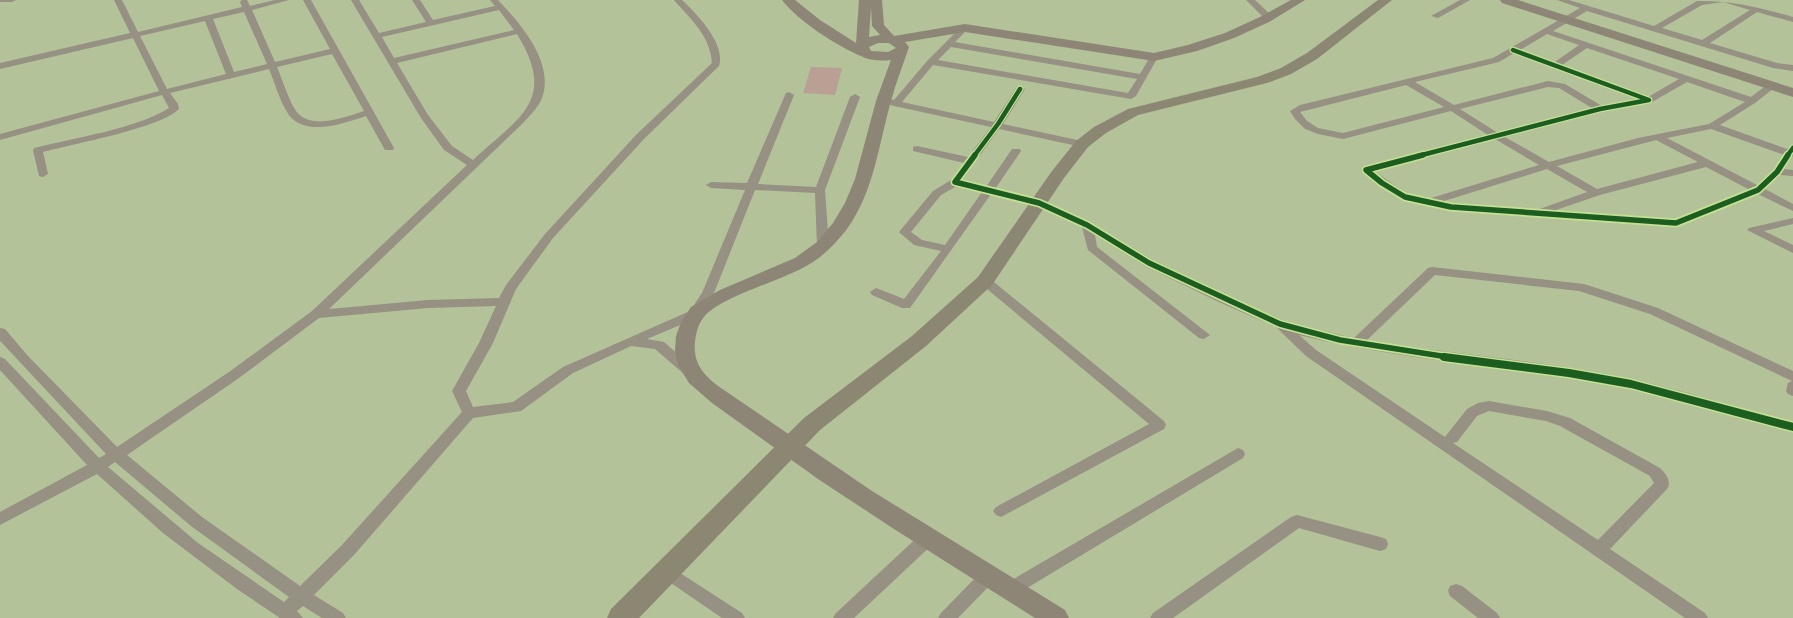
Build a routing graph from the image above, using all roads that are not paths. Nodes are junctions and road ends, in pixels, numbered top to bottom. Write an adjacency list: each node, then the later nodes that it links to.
1 (0, 0): 2 (street)
2 (12, 0)
3 (118, 0): 36 (street)
4 (285, 0): 22 (street)
5 (307, 0): 44 (street)
6 (355, 0): 38 (street)
7 (416, 0): 31 (street)
8 (678, 0): 105 (street)
9 (788, 0): 43 (main road)
10 (802, 0): 43 (main road)
11 (865, 0): 43 (main road)
12 (876, 0): 39 (main road)
13 (1250, 0): 28 (street)
14 (1386, 0): 75 (main road)
15 (1398, 0): 95 (main road)
16 (1466, 0): 26 (street)
17 (1506, 0): 29 (main road)
18 (1561, 0): 24 (street)
19 (1720, 0): 33 (street)
20 (1726, 0): 25 (street)
21 (1294, 1): 28 (main road)
22 (245, 4): 27 (street); 50 (street)
23 (498, 4): 31 (street); 34 (street)
24 (1586, 8): 29 (street); 33 (street)
25 (1756, 9): 30 (street); 42 (street)
26 (1436, 16)
27 (208, 17): 36 (street); 54 (street)
28 (1269, 18): 47 (main road)
29 (1565, 19): 35 (street); 58 (main road)
30 (1793, 20)
31 (430, 23): 38 (street)
32 (965, 28): 37 (main road); 40 (street); 47 (main road)
33 (1654, 29): 42 (street)
34 (520, 31): 48 (street); 82 (street)
35 (1545, 31): 41 (street); 45 (street)
36 (135, 34): 51 (street); 60 (street)
37 (931, 35): 39 (main road); 46 (main road)
38 (377, 36): 48 (street)
39 (891, 40): 43 (main road); 46 (main road)
40 (950, 44): 49 (street); 55 (street)
41 (1585, 44): 52 (street); 56 (street)
42 (1702, 44): 53 (street)
43 (867, 48): 46 (main road); 63 (main road)
44 (336, 50): 50 (street); 69 (street)
45 (1513, 50): 52 (street); 57 (street)
46 (902, 51): 63 (main road)
47 (1154, 57): 55 (street)
48 (393, 61): 82 (street)
49 (931, 62): 55 (street); 63 (street)
50 (272, 65): 54 (street); 69 (street)
51 (0, 66)
52 (1555, 66): 65 (street)
53 (1793, 68)
54 (231, 75): 60 (street)
55 (1142, 77)
56 (1686, 78): 65 (street); 66 (street)
57 (1406, 81): 67 (street); 67 (street)
58 (1771, 86): 61 (main road); 66 (street)
59 (1020, 89): 70 (street)
60 (164, 92): 73 (street); 86 (street)
61 (1793, 93)
62 (789, 95): 89 (street)
63 (890, 95): 70 (street); 100 (main road)
64 (855, 97): 91 (street)
65 (1648, 100): 68 (street)
66 (1752, 101): 71 (street)
67 (1452, 108): 68 (street); 72 (street)
68 (1600, 109): 72 (street)
69 (369, 112): 76 (street)
70 (998, 124): 75 (street); 80 (street)
71 (1712, 126): 74 (street); 79 (street)
72 (1495, 135): 83 (street); 94 (street)
73 (0, 137)
74 (1659, 138): 81 (street); 83 (street)
75 (1082, 144): 95 (main road)
76 (389, 148)
77 (917, 149): 80 (street)
78 (1016, 151): 90 (street)
79 (1791, 151): 84 (street)
80 (970, 161): 87 (street)
81 (1708, 163): 92 (street); 93 (street)
82 (474, 165): 106 (street)
83 (1549, 165): 93 (street); 94 (street)
84 (1777, 172): 85 (street); 92 (street)
85 (1793, 173)
86 (43, 174)
87 (955, 182): 90 (street); 101 (street)
88 (711, 184): 89 (street)
89 (751, 188): 91 (street); 107 (street)
90 (988, 189): 95 (street); 101 (street)
91 (820, 190): 100 (street)
92 (1758, 190): 96 (street); 97 (street)
93 (1596, 193): 97 (street)
94 (1428, 202): 97 (street)
95 (1045, 206): 99 (street); 103 (main road)
96 (1793, 208)
97 (1536, 214)
98 (1793, 221): 102 (street)
99 (1087, 225): 108 (street); 110 (street)
100 (822, 246): 107 (main road)
101 (948, 249): 104 (street)
102 (1793, 250)
103 (990, 285): 121 (main road); 125 (street)
104 (876, 292)
105 (504, 302): 106 (street); 118 (street)
106 (316, 314): 123 (street)
107 (695, 314): 111 (street); 114 (main road)
108 (1280, 324): 112 (street); 129 (street)
109 (0, 332): 123 (street)
110 (1204, 335)
111 (629, 342): 114 (street); 118 (street)
112 (1356, 343): 115 (street); 119 (street)
113 (0, 362): 124 (street)
114 (692, 373): 121 (main road)
115 (1793, 378)
116 (1793, 386): 117 (street)
117 (1793, 391)
118 (469, 413): 134 (street)
119 (1793, 426)
120 (1452, 438): 129 (street)
121 (793, 451): 127 (main road); 131 (main road); 137 (main road)
122 (1238, 454): 132 (street)
123 (116, 455): 124 (street); 134 (street)
124 (98, 466): 126 (street); 135 (street)
125 (1001, 511)
126 (0, 519)
127 (928, 537): 130 (main road); 140 (street)
128 (1380, 544): 143 (street)
129 (1599, 550): 145 (street)
130 (989, 575): 132 (main road); 141 (street)
131 (677, 578): 138 (main road); 139 (street)
132 (1011, 589): 142 (main road)
133 (1456, 591): 144 (street)
134 (301, 596): 135 (street); 136 (street)
135 (290, 615)
136 (337, 618)
137 (621, 618)
138 (639, 618)
139 (736, 618)
140 (842, 618)
141 (947, 618)
142 (1056, 618)
143 (1159, 618)
144 (1491, 618)
145 (1699, 618)

